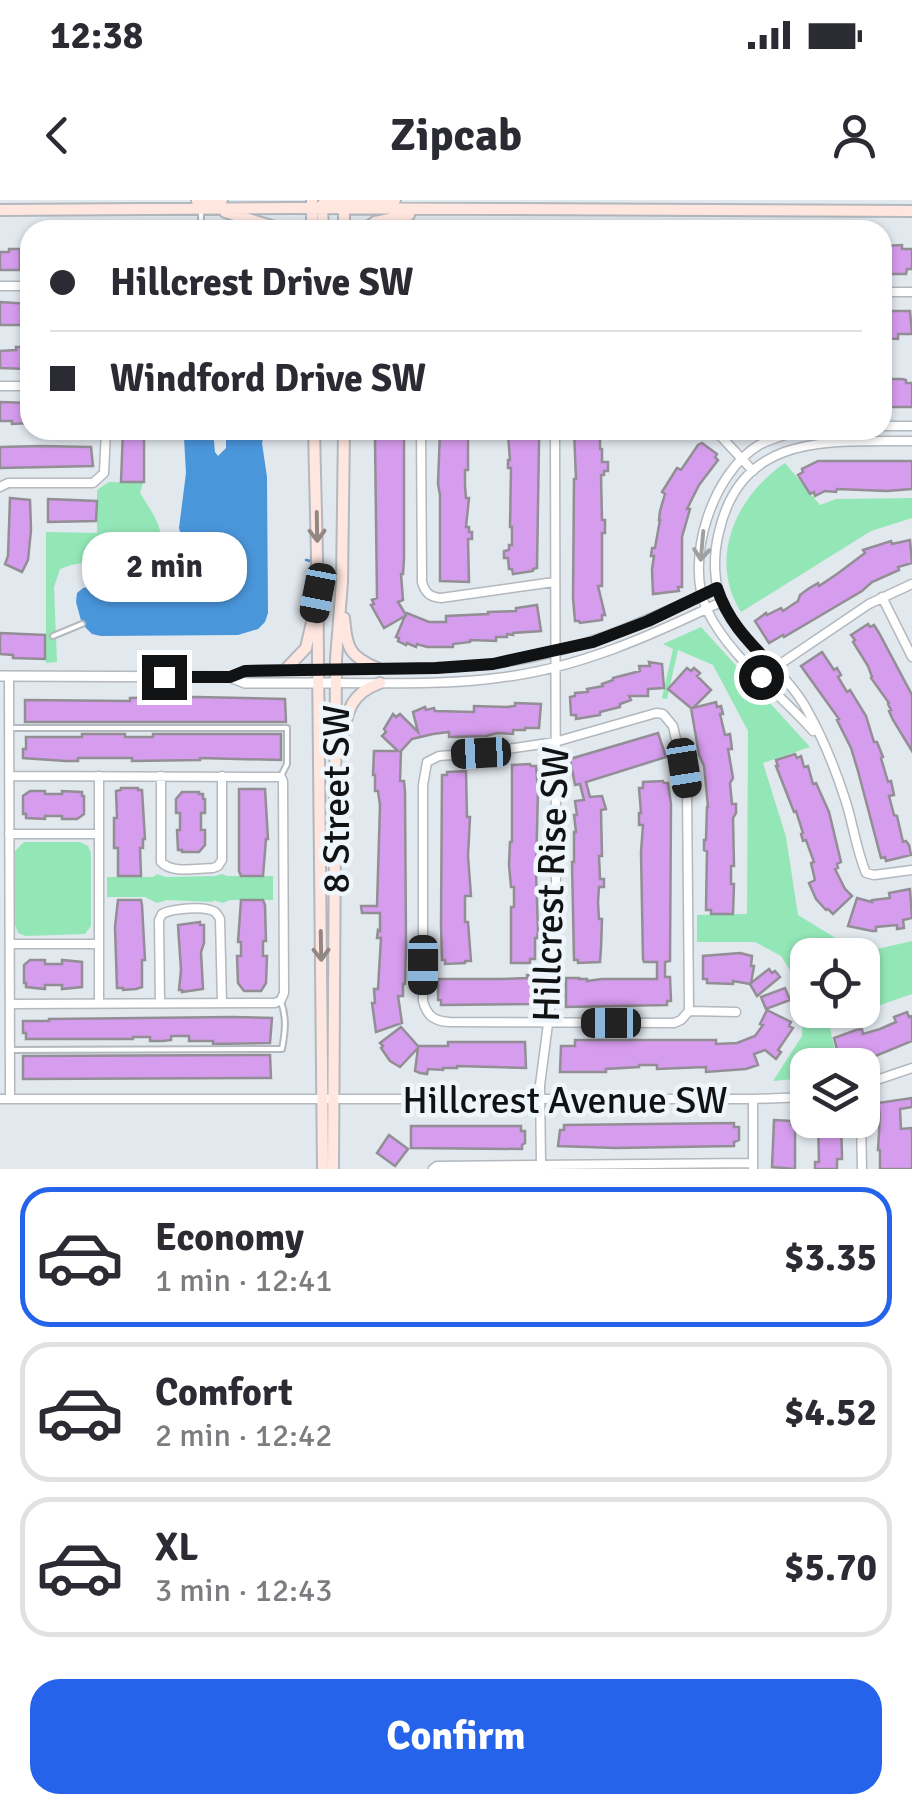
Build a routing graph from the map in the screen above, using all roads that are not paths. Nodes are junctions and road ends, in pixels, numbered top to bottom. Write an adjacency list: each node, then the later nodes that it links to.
1 (222, 200): 6 (main road)
2 (395, 200): 3 (main road)
3 (340, 202): 4 (main road); 9 (main road)
4 (318, 204): 7 (main road)
5 (754, 204): 9 (main road); 10 (main road)
6 (106, 208): 7 (main road); 8 (main road)
7 (205, 208): 11 (lane); 12 (main road)
8 (0, 210)
9 (454, 210): 13 (main road)
10 (912, 210)
11 (203, 220)
12 (249, 220)
13 (382, 220)
14 (106, 440): 24 (street)
15 (314, 440): 29 (main road, 8 Street SW, one-way to 29)
16 (344, 440): 25 (main road, 8 Street SW)
17 (421, 440): 26 (street)
18 (555, 440): 26 (street, Hillcrest Rise SW)
19 (724, 440): 22 (street)
20 (771, 440): 22 (street)
21 (912, 441): 23 (street)
22 (742, 459): 23 (street); 30 (street, one-way to 30)
23 (754, 471): 28 (street)
24 (0, 487)
25 (342, 582): 39 (main road); 42 (main road, 8 Street SW)
26 (554, 582): 36 (street, Hillcrest Rise SW)
27 (912, 584): 31 (street)
28 (717, 588): 30 (street); 32 (street)
29 (318, 593): 41 (main road, 8 Street SW); 43 (main road)
30 (702, 595): 33 (street); 36 (street)
31 (882, 597): 37 (street); 40 (street)
32 (722, 602): 33 (street); 40 (street)
33 (707, 609): 38 (street); 46 (street)
34 (82, 624): 35 (lane)
35 (53, 636)
36 (555, 651): 38 (street, Hillcrest Rise SW); 39 (street)
37 (912, 657)
38 (556, 667): 49 (street); 51 (street, Hillcrest Rise SW)
39 (377, 668): 42 (street)
40 (774, 668): 46 (street); 52 (street)
41 (317, 669): 42 (street); 43 (street); 47 (main road, 8 Street SW)
42 (336, 669): 48 (main road, 8 Street SW)
43 (286, 670): 45 (street)
44 (4, 677): 45 (street); 50 (street)
45 (230, 677): 47 (street)
46 (761, 677): 52 (street)
47 (318, 683): 48 (street); 78 (main road, 8 Street SW, one-way to 78)
48 (336, 683): 49 (street); 53 (main road, 8 Street SW)
49 (380, 683): 53 (main road)
50 (9, 728): 54 (street); 58 (lane)
51 (556, 742): 70 (street); 72 (street, Hillcrest Rise SW); 72 (street)
52 (823, 742): 61 (street)
53 (336, 763): 79 (main road, 8 Street SW)
54 (9, 776): 55 (street); 59 (street)
55 (98, 776): 56 (street); 60 (street)
56 (160, 776): 57 (street); 57 (street)
57 (222, 776): 58 (street)
58 (281, 776): 65 (street)
59 (9, 834): 60 (street); 62 (street)
60 (99, 834): 64 (street)
61 (912, 870)
62 (5, 889): 63 (street)
63 (10, 944): 64 (street); 69 (street)
64 (99, 944): 66 (street)
65 (281, 1000): 68 (street); 73 (lane)
66 (99, 1003): 67 (street); 69 (street)
67 (160, 1003): 68 (street); 68 (street)
68 (222, 1003)
69 (10, 1004): 73 (street)
70 (689, 1011): 71 (street); 72 (street)
71 (736, 1012)
72 (548, 1023): 80 (street, Hillcrest Rise SW)
73 (10, 1050): 77 (street)
74 (912, 1068): 75 (street)
75 (880, 1079)
76 (790, 1098): 81 (street, Hillcrest Avenue SW)
77 (5, 1099): 78 (street, Hillcrest Avenue SW)
78 (322, 1100): 79 (street, Hillcrest Avenue SW); 87 (main road, 8 Street SW)
79 (335, 1100): 80 (street, Hillcrest Avenue SW); 88 (main road, 8 Street SW)
80 (540, 1100): 81 (street, Hillcrest Avenue SW); 83 (street, Hillcrest Rise SW)
81 (753, 1100): 86 (street)
82 (861, 1138): 90 (street)
83 (541, 1164): 84 (street); 89 (street)
84 (635, 1166): 85 (street)
85 (695, 1166): 86 (street)
86 (753, 1166)
87 (323, 1169)
88 (333, 1169)
89 (432, 1169)
90 (862, 1169)

